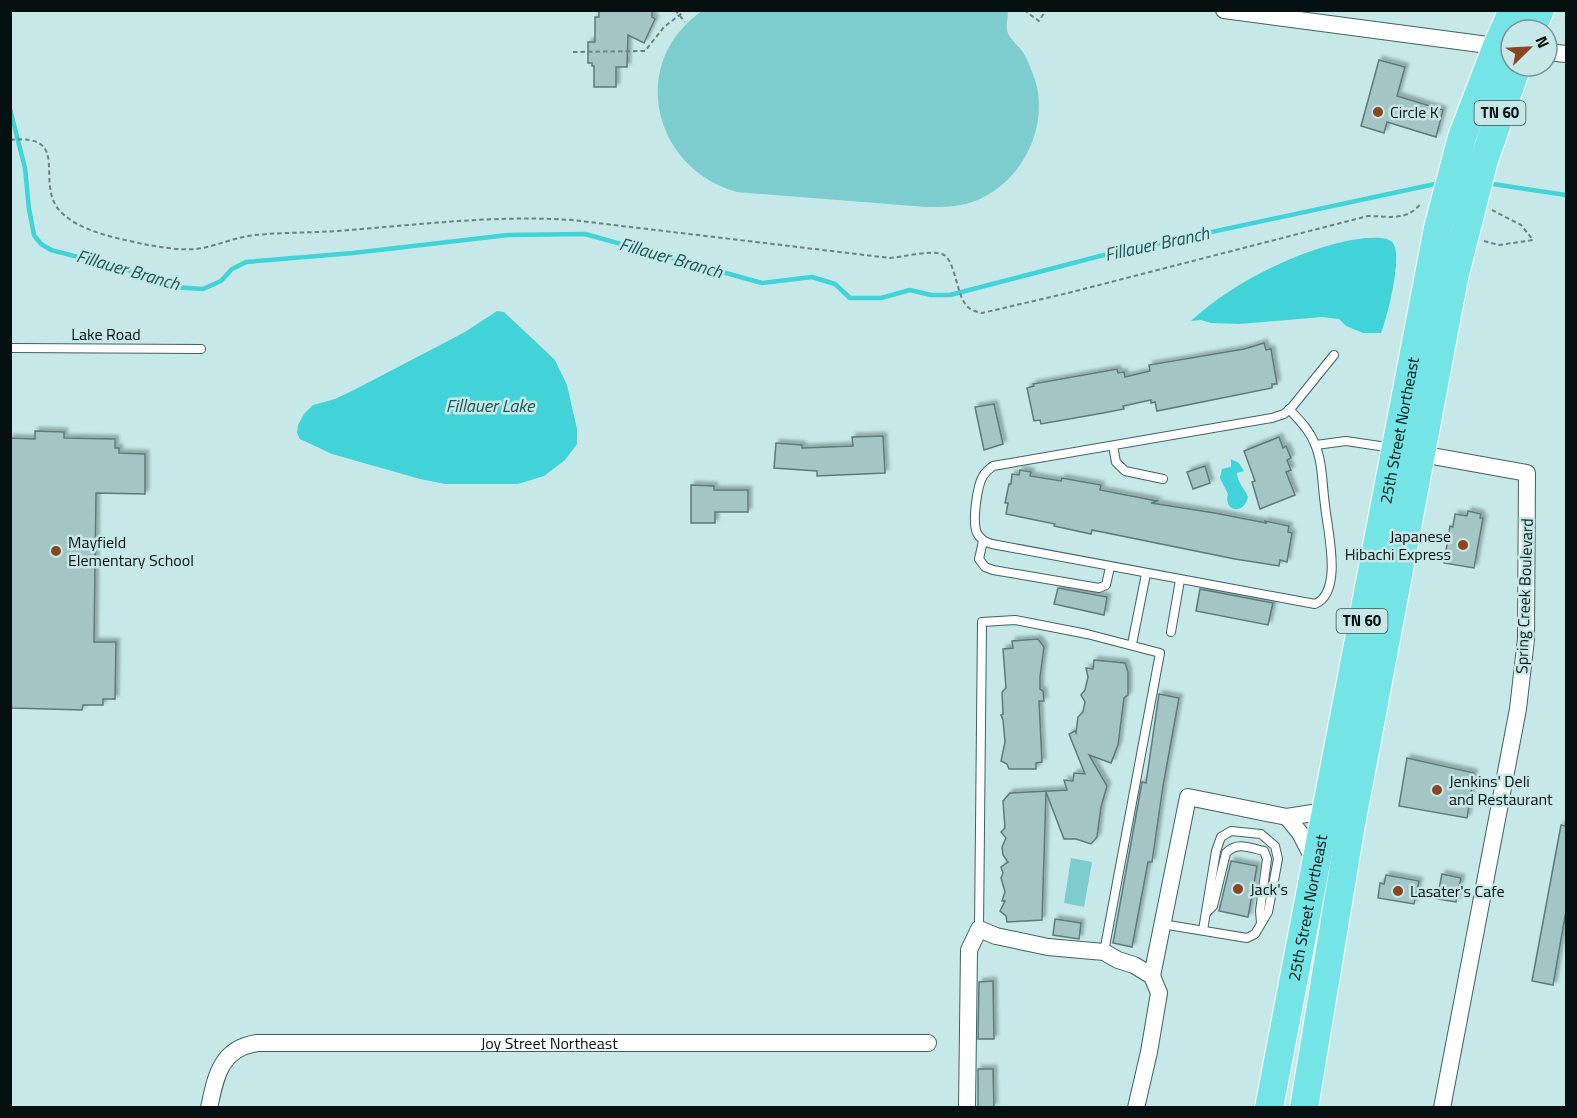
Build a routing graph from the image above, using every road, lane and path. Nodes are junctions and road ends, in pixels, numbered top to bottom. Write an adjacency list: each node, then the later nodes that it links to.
1 (675, 10): 6 (path)
2 (686, 10): 6 (path)
3 (1024, 10): 4 (path)
4 (1046, 10)
5 (1224, 10): 8 (street)
6 (679, 15): 7 (path); 9 (path)
7 (685, 22)
8 (1499, 46)
9 (573, 52)
10 (1499, 58): 22 (highway, 25th Street Northeast / TN 60)
11 (1513, 78): 15 (highway, 25th Street Northeast / TN 60)
12 (12, 140): 13 (path)
13 (1426, 199)
14 (1486, 208): 15 (path)
15 (1465, 233): 22 (highway, 25th Street Northeast / TN 60)
16 (10, 348): 17 (lane, Lake Road)
17 (201, 349)
18 (1334, 356): 19 (lane)
19 (1289, 409): 20 (lane); 21 (lane)
20 (1316, 445): 22 (lane); 27 (lane)
21 (1113, 446): 23 (lane); 24 (lane)
22 (1408, 451): 30 (highway, 25th Street Northeast / TN 60); 45 (highway, 25th Street Northeast / TN 60); 46 (street, Spring Creek Boulevard)
23 (1163, 479)
24 (983, 541): 25 (lane); 25 (lane)
25 (1110, 567): 26 (lane)
26 (1146, 574): 27 (lane); 29 (lane)
27 (1180, 580): 28 (lane)
28 (1171, 632)
29 (1132, 644): 36 (lane); 38 (lane)
30 (1325, 811): 31 (street); 32 (highway, 25th Street Northeast / TN 60)
31 (1287, 817): 32 (street); 35 (street)
32 (1316, 863): 44 (highway, 25th Street Northeast / TN 60)
33 (1205, 913): 34 (lane); 34 (lane); 37 (lane)
34 (1261, 923): 37 (lane)
35 (1162, 924): 37 (lane); 39 (street)
36 (979, 929): 38 (street); 42 (street)
37 (1203, 930)
38 (1104, 952): 39 (street)
39 (1152, 976): 43 (street)
40 (928, 1043): 41 (street, Joy Street Northeast)
41 (209, 1107)
42 (967, 1107)
43 (1136, 1107)
44 (1269, 1107)
45 (1304, 1107)
46 (1442, 1107)

